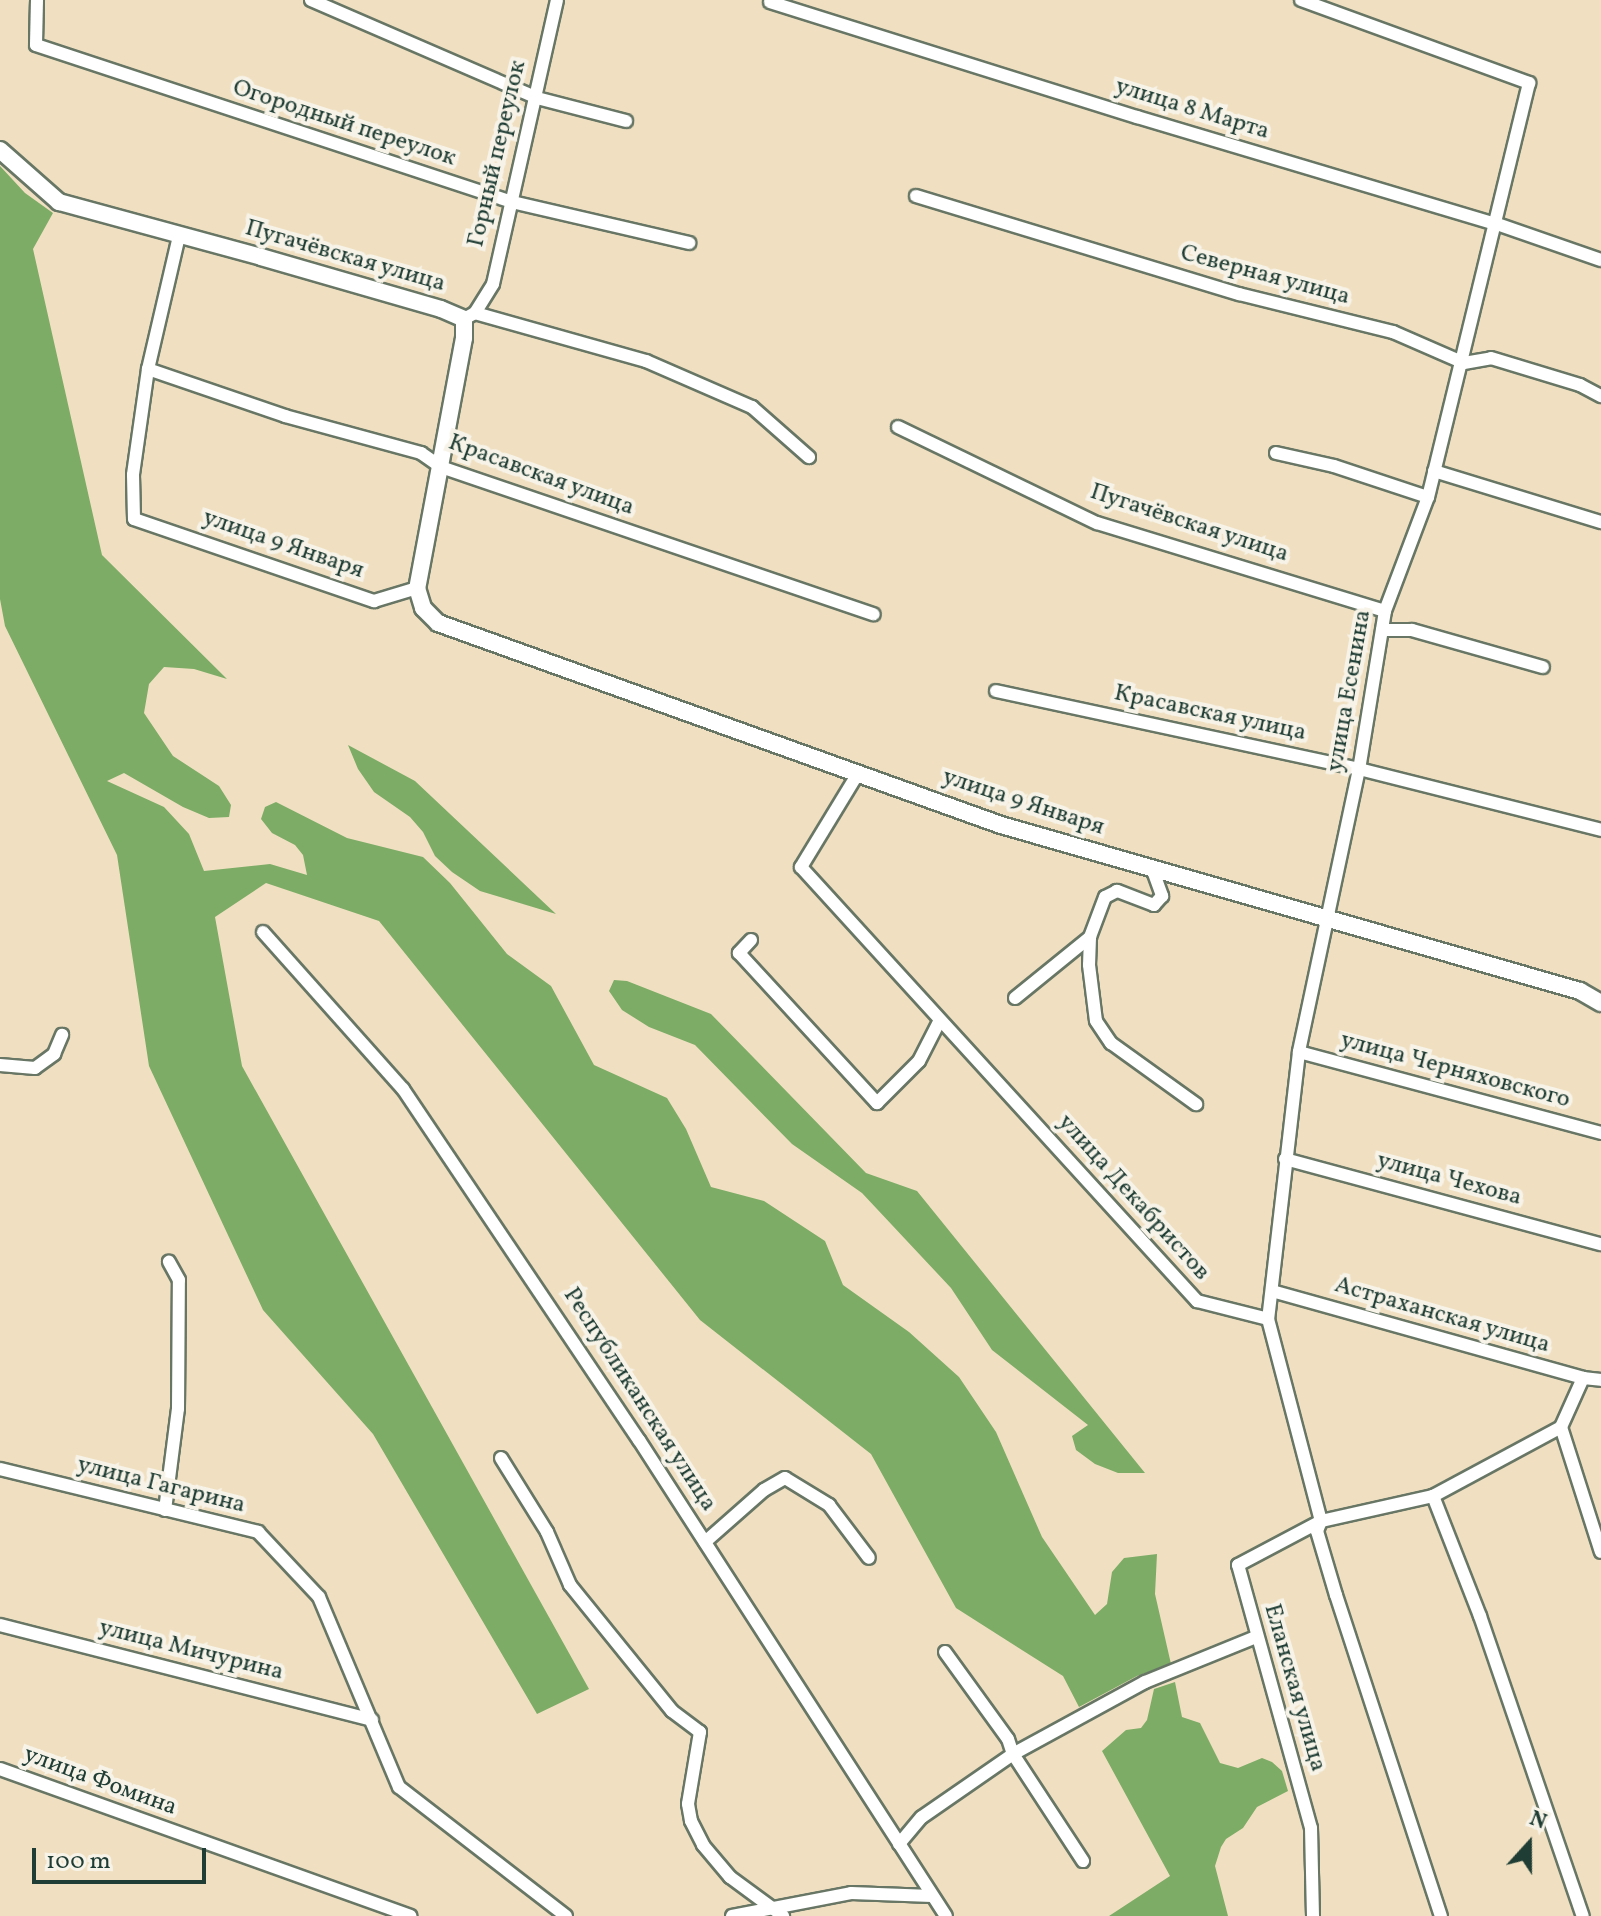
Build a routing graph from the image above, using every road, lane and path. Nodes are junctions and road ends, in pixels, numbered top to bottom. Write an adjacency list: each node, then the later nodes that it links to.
1 (37, 0): 10 (street, Огородный переулок)
2 (311, 0): 6 (street)
3 (557, 0): 6 (street, Горный переулок)
4 (1301, 0): 11 (street, улица Есенина)
5 (770, 2): 11 (street, улица 8 Марта)
6 (537, 98): 7 (street); 10 (street, Горный переулок)
7 (626, 121)
8 (0, 150): 12 (main road, Пугачёвская улица)
9 (916, 196): 16 (street, Северная улица)
10 (512, 202): 13 (street, Огородный переулок); 15 (street, Горный переулок)
11 (1497, 224): 14 (street, улица 8 Марта); 16 (street, улица Есенина)
12 (179, 236): 15 (main road, Пугачёвская улица); 17 (street)
13 (689, 243)
14 (1601, 260)
15 (470, 316): 21 (street, Пугачёвская улица); 22 (main road, Горный переулок)
16 (1464, 363): 18 (street, Северная улица); 23 (street, улица Есенина)
17 (148, 369): 22 (street, Красавская улица); 26 (street, улица 9 Января)
18 (1601, 396)
19 (898, 427): 27 (street, Пугачёвская улица)
20 (1276, 453): 24 (street)
21 (809, 457)
22 (441, 467): 26 (main road, Горный переулок); 28 (street, Красавская улица)
23 (1434, 471): 24 (street, улица Есенина); 25 (street)
24 (1428, 497): 27 (street, улица Есенина)
25 (1601, 522)
26 (417, 588): 33 (main road, улица 9 Января)
27 (1385, 611): 29 (street, улица Есенина)
28 (874, 614)
29 (1382, 630): 30 (street); 32 (street, улица Есенина)
30 (1543, 667)
31 (996, 691): 32 (street, Красавская улица)
32 (1359, 769): 34 (street, Красавская улица); 36 (street, улица Есенина)
33 (857, 775): 35 (main road, улица 9 Января); 42 (street, улица Декабристов)
34 (1601, 830)
35 (1152, 868): 36 (main road, улица 9 Января); 38 (street)
36 (1325, 918): 41 (main road, улица 9 Января); 44 (street, улица Есенина)
37 (263, 932): 61 (street, Республиканская улица)
38 (1090, 937): 40 (street); 46 (street)
39 (751, 940): 42 (street)
40 (1015, 998)
41 (1601, 1003)
42 (940, 1020): 52 (street, улица Декабристов)
43 (62, 1035): 45 (street)
44 (1299, 1052): 47 (street, улица Черняховского); 48 (street, улица Есенина)
45 (0, 1065)
46 (1196, 1104)
47 (1601, 1133)
48 (1285, 1159): 49 (street, улица Чехова); 51 (street, улица Есенина)
49 (1601, 1244)
50 (169, 1262): 59 (street)
51 (1272, 1291): 52 (street, улица Есенина); 53 (street, Астраханская улица)
52 (1268, 1319): 60 (street)
53 (1583, 1378): 54 (street, Астраханская улица); 55 (street)
54 (1601, 1380)
55 (1561, 1427): 58 (street); 62 (street)
56 (501, 1458): 73 (street)
57 (0, 1469): 59 (street, улица Гагарина)
58 (1433, 1496): 60 (street); 81 (street)
59 (165, 1510): 67 (street, улица Гагарина)
60 (1321, 1521): 65 (street, Еланская улица); 80 (street)
61 (705, 1542): 63 (street); 70 (street, Республиканская улица)
62 (1601, 1552)
63 (869, 1558)
64 (0, 1625): 67 (street, улица Мичурина)
65 (1256, 1637): 68 (street); 79 (street, Еланская улица)
66 (945, 1652): 68 (street)
67 (372, 1720): 75 (street, улица Гагарина)
68 (1013, 1754): 70 (street); 71 (street)
69 (0, 1769): 74 (street, улица Фомина)
70 (899, 1844): 72 (street, Республиканская улица)
71 (1083, 1861)
72 (932, 1896): 73 (street); 78 (street, Республиканская улица)
73 (773, 1906): 76 (street); 77 (street)
74 (411, 1916)
75 (566, 1916)
76 (732, 1916)
77 (783, 1916)
78 (946, 1916)
79 (1313, 1916)
80 (1441, 1916)
81 (1583, 1916)

